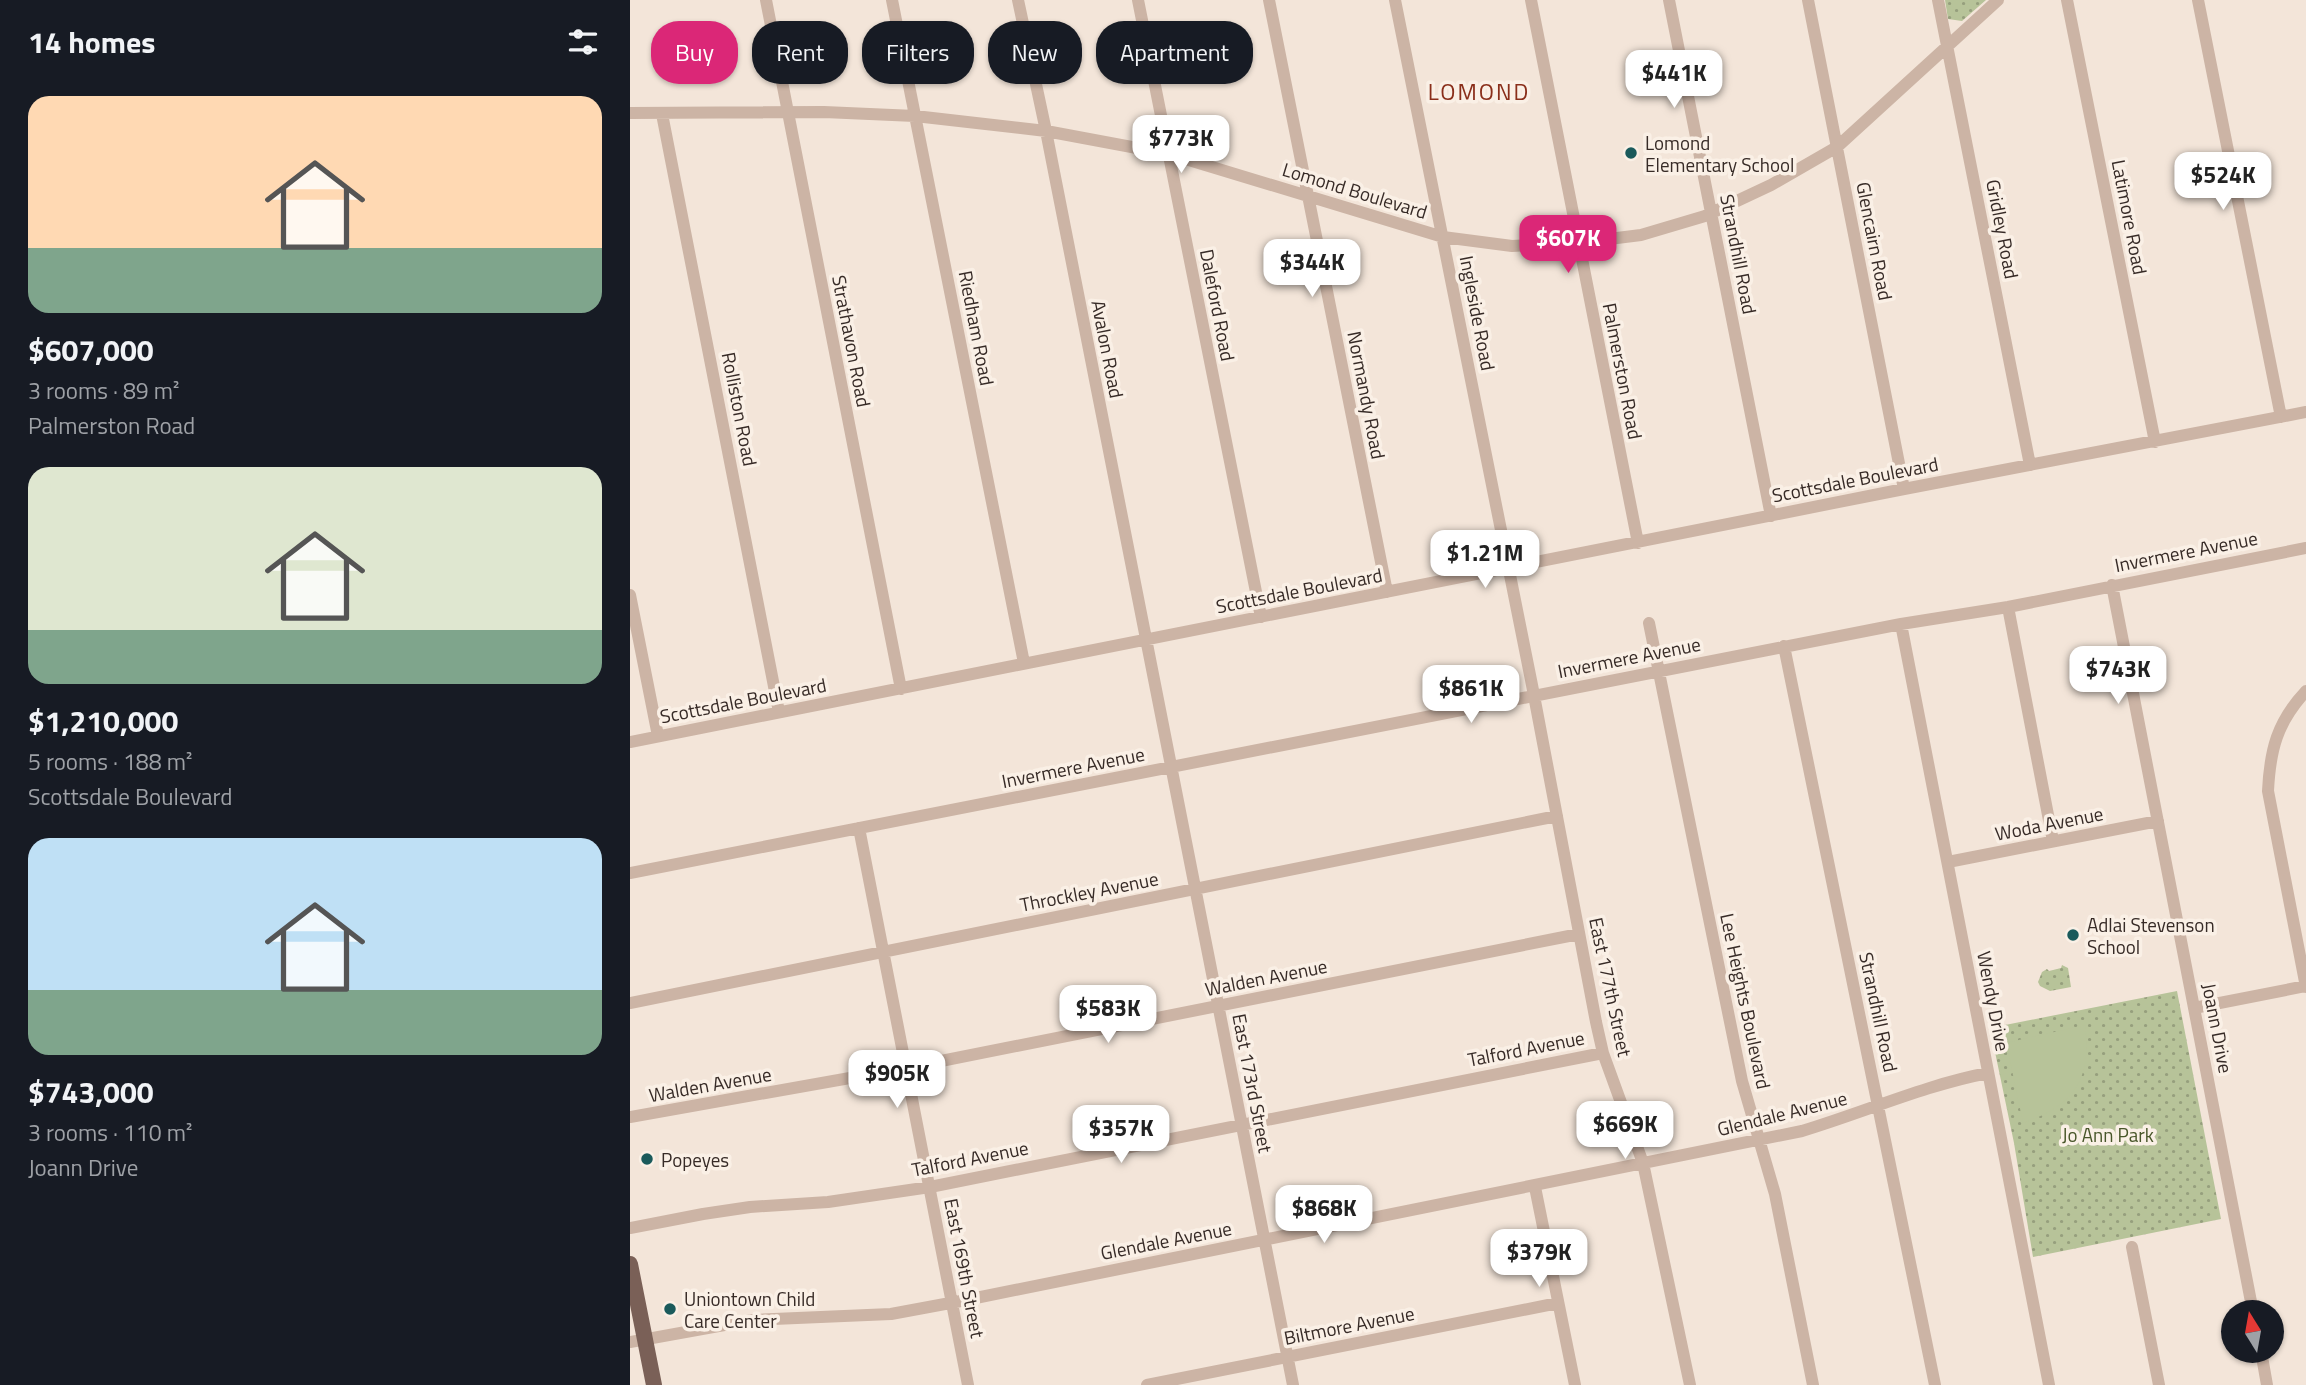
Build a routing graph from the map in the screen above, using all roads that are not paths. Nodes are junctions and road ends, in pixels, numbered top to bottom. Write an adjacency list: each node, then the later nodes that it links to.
1 (766, 0): 15 (street, Strathavon Road)
2 (892, 0): 18 (street, Riedham Road)
3 (1018, 0): 19 (street, Avalon Road)
4 (1138, 0): 21 (street, Daleford Road)
5 (1269, 0): 22 (street, Normandy Road)
6 (1395, 0): 24 (street, Ingleside Road)
7 (1531, 0): 25 (street, Palmerston Road)
8 (1669, 0): 23 (street, Strandhill Road)
9 (1808, 0): 20 (street, Glencairn Road)
10 (1938, 0): 14 (street, Gridley Road)
11 (1998, 0): 14 (street, Lomond Boulevard)
12 (2067, 0): 28 (street, Latimore Road)
13 (2198, 0): 27 (street)
14 (1947, 46): 20 (street, Lomond Boulevard); 29 (street, Gridley Road)
15 (787, 111): 17 (street, Lomond Boulevard); 18 (street, Lomond Boulevard); 47 (street, Strathavon Road)
16 (630, 113): 17 (street, Lomond Boulevard)
17 (662, 114): 51 (street, Rolliston Road)
18 (915, 116): 19 (street, Lomond Boulevard); 45 (street, Riedham Road)
19 (1046, 131): 21 (street, Lomond Boulevard); 43 (street, Avalon Road)
20 (1836, 147): 23 (street, Lomond Boulevard); 30 (street, Glencairn Road)
21 (1169, 154): 22 (street, Lomond Boulevard); 39 (street, Daleford Road)
22 (1309, 197): 24 (street, Lomond Boulevard); 36 (street, Normandy Road)
23 (1711, 213): 25 (street, Lomond Boulevard); 31 (street, Strandhill Road)
24 (1443, 237): 25 (street, Lomond Boulevard); 34 (street, Ingleside Road)
25 (1577, 242): 32 (street, Palmerston Road)
26 (2306, 412): 27 (street, Scottsdale Boulevard)
27 (2281, 417): 28 (street, Scottsdale Boulevard)
28 (2155, 442): 29 (street, Scottsdale Boulevard)
29 (2030, 465): 30 (street, Scottsdale Boulevard)
30 (1904, 489): 31 (street, Scottsdale Boulevard)
31 (1771, 516): 32 (street, Scottsdale Boulevard)
32 (1638, 542): 34 (street, Scottsdale Boulevard)
33 (2306, 548): 35 (street, Invermere Avenue)
34 (1509, 569): 36 (street, Scottsdale Boulevard); 42 (street, Ingleside Road)
35 (2112, 585): 38 (street, Invermere Avenue); 56 (street, Joann Drive)
36 (1387, 592): 39 (street, Scottsdale Boulevard)
37 (630, 594): 52 (street)
38 (2008, 607): 41 (street, Invermere Avenue); 58 (street)
39 (1261, 617): 43 (street, Scottsdale Boulevard)
40 (1649, 623): 46 (street, Lee Heights Boulevard)
41 (1901, 624): 44 (street, Invermere Avenue); 59 (street, Wendy Drive)
42 (1522, 633): 49 (street, East 177th Street)
43 (1145, 640): 45 (street, Scottsdale Boulevard); 50 (street, Avalon Road)
44 (1784, 646): 46 (street, Invermere Avenue); 71 (street, Strandhill Road)
45 (1024, 663): 47 (street, Scottsdale Boulevard)
46 (1660, 671): 49 (street, Invermere Avenue); 74 (street, Lee Heights Boulevard)
47 (901, 689): 51 (street, Scottsdale Boulevard)
48 (2306, 691): 64 (street)
49 (1534, 695): 54 (street, Invermere Avenue); 55 (street, East 177th Street)
50 (1158, 706): 54 (street, East 173rd Street)
51 (779, 712): 52 (street, Scottsdale Boulevard)
52 (658, 736): 53 (street, Scottsdale Boulevard)
53 (630, 742)
54 (1171, 768): 57 (street, Invermere Avenue); 61 (street, East 173rd Street)
55 (1557, 816): 61 (street, Throckley Avenue); 62 (street, East 177th Street)
56 (2158, 821): 58 (street, Woda Avenue); 67 (street, Joann Drive)
57 (859, 828): 60 (street, Invermere Avenue); 63 (street, East 169th Street)
58 (2053, 841): 59 (street, Woda Avenue)
59 (1948, 862): 70 (street, Wendy Drive)
60 (630, 873)
61 (1195, 889): 63 (street, Throckley Avenue); 66 (street, East 173rd Street)
62 (1579, 934): 66 (street, Walden Avenue); 68 (street, East 177th Street)
63 (883, 952): 65 (street, Throckley Avenue); 69 (street, East 169th Street)
64 (2306, 986): 67 (street)
65 (630, 1003)
66 (1218, 1007): 69 (street, Walden Avenue); 73 (street, East 173rd Street)
67 (2194, 1008): 82 (street, Joann Drive)
68 (1604, 1052): 73 (street, Talford Avenue); 75 (street, East 177th Street)
69 (906, 1068): 72 (street, Walden Avenue); 76 (street, East 169th Street)
70 (1988, 1073): 71 (street, Glendale Avenue); 96 (street, Wendy Drive)
71 (1879, 1107): 74 (street, Glendale Avenue); 95 (street, Strandhill Road)
72 (630, 1117)
73 (1242, 1123): 76 (street, Talford Avenue); 79 (street, East 173rd Street)
74 (1758, 1141): 75 (street, Glendale Avenue); 94 (street, Lee Heights Boulevard)
75 (1643, 1163): 77 (street, Glendale Avenue); 93 (street, East 177th Street)
76 (930, 1186): 78 (street, Talford Avenue); 83 (street, East 169th Street)
77 (1535, 1187): 79 (street, Glendale Avenue); 84 (street)
78 (630, 1228)
79 (1265, 1240): 83 (street, Glendale Avenue); 86 (street, East 173rd Street)
80 (2132, 1247): 97 (street)
81 (630, 1265): 85 (main road)
82 (2251, 1300)
83 (952, 1303): 85 (street, Glendale Avenue); 89 (street, East 169th Street)
84 (1558, 1303): 86 (street, Biltmore Avenue); 92 (street)
85 (637, 1340): 88 (main road)
86 (1287, 1357): 90 (street, Biltmore Avenue); 91 (street, East 173rd Street)
87 (2263, 1363): 98 (street)
88 (654, 1385)
89 (968, 1385)
90 (1147, 1385)
91 (1293, 1385)
92 (1575, 1385)
93 (1690, 1385)
94 (1813, 1385)
95 (1935, 1385)
96 (2049, 1385)
97 (2159, 1385)
98 (2267, 1385)

